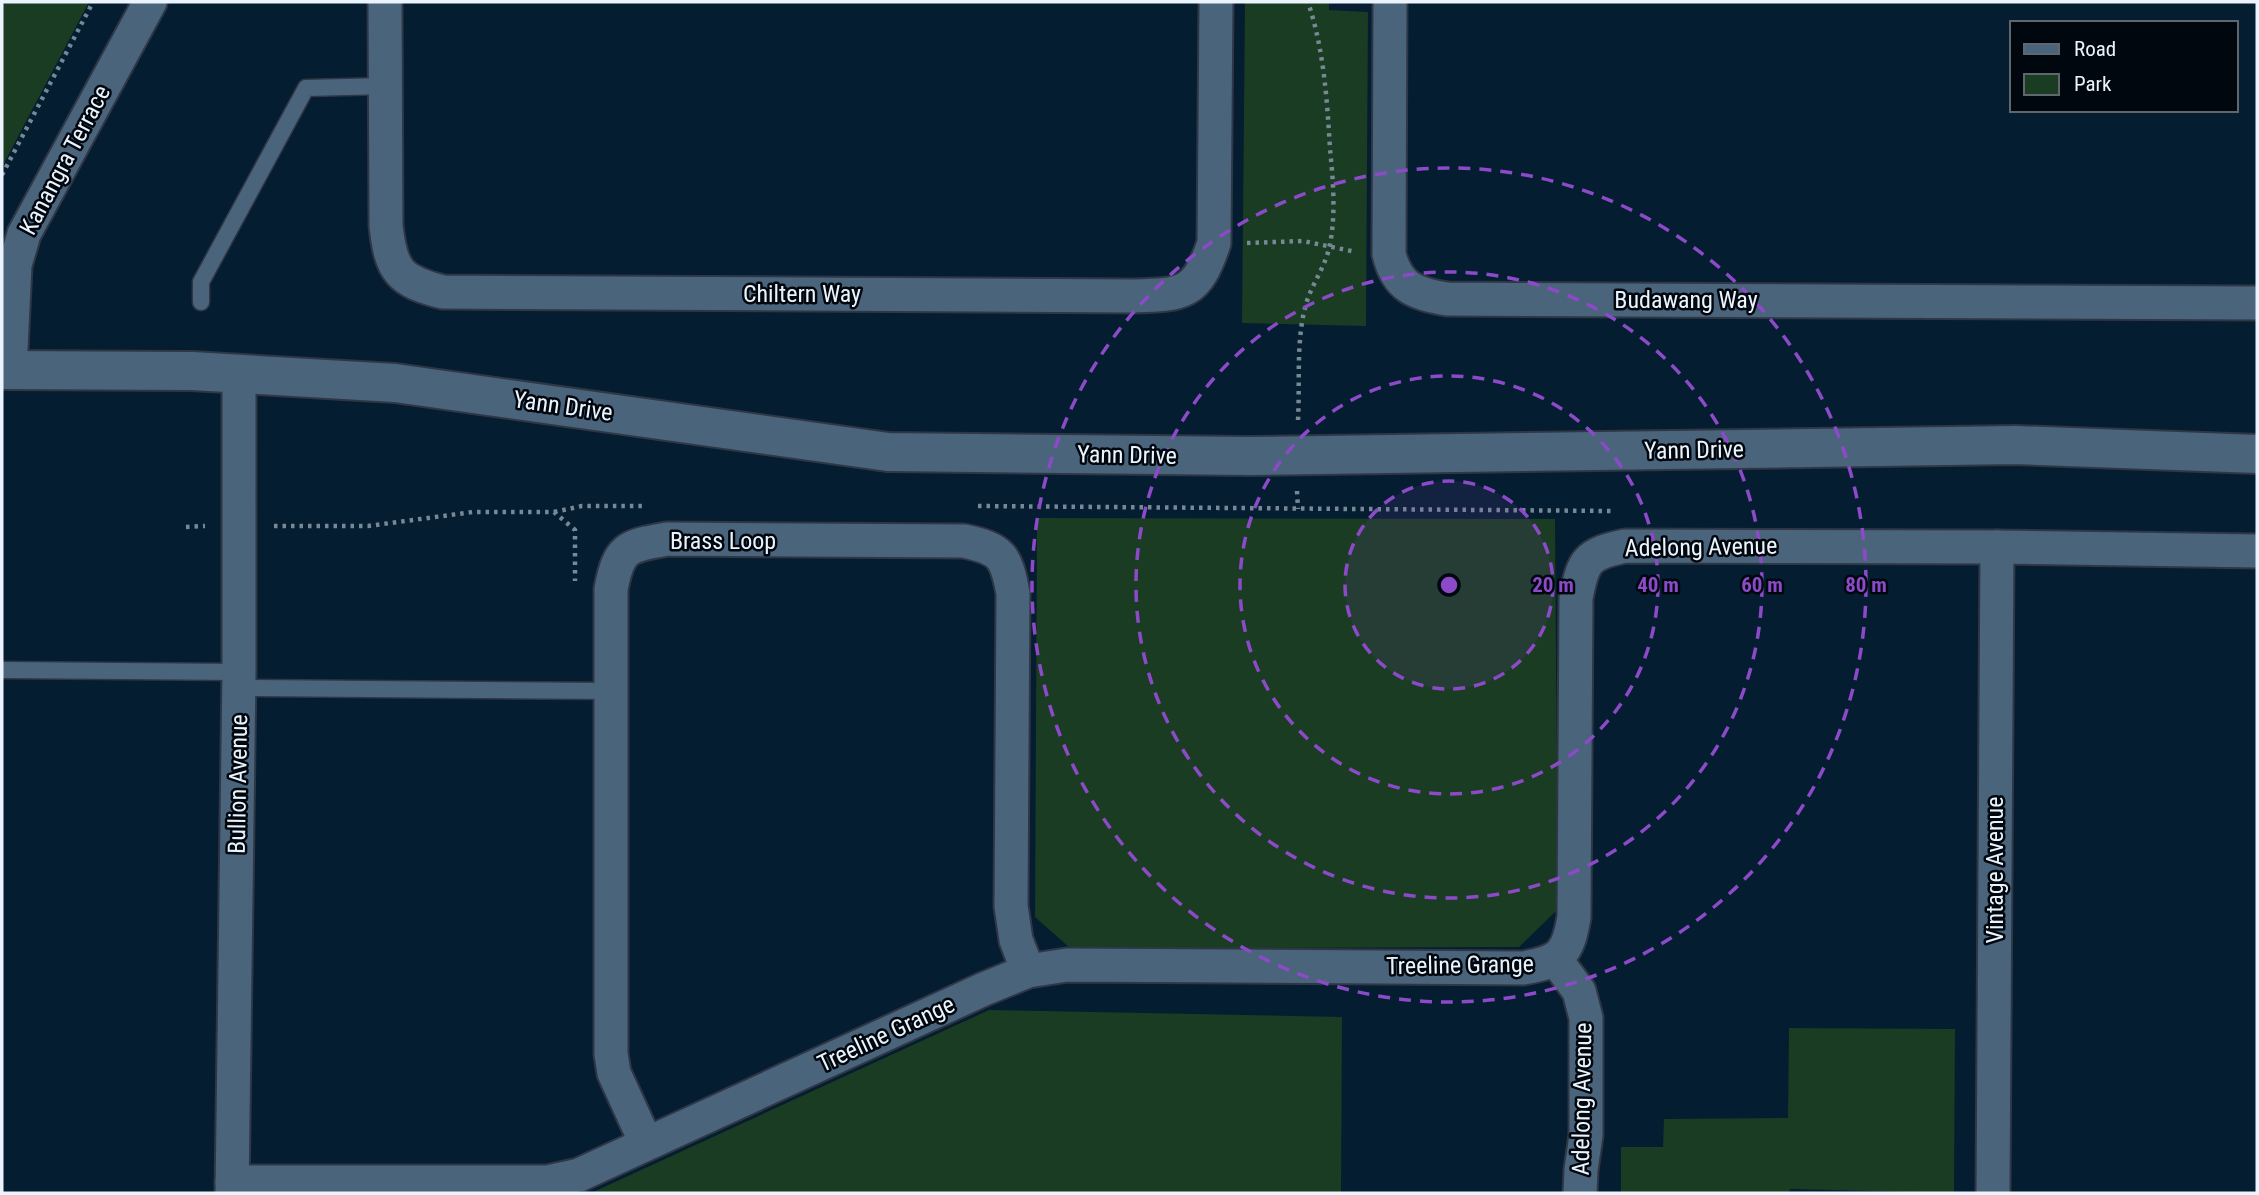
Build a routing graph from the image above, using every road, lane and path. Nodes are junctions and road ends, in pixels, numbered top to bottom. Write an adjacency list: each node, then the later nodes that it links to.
1 (93, 2): 8 (path)
2 (150, 2): 14 (street, Kanangra Terrace)
3 (385, 2): 7 (street, Chiltern Way)
4 (1216, 2): 9 (street, Chiltern Way)
5 (1307, 2): 10 (path)
6 (1390, 2): 11 (street, Budawang Way)
7 (387, 86): 9 (street, Chiltern Way); 12 (lane)
8 (2, 175)
9 (1214, 243): 10 (path)
10 (1330, 246): 11 (path); 17 (path)
11 (1389, 254): 13 (street, Budawang Way)
12 (201, 302)
13 (2257, 303)
14 (6, 370): 15 (street, Yann Drive)
15 (239, 374): 17 (street, Yann Drive); 19 (street, Bullion Avenue)
16 (2257, 454): 17 (street, Yann Drive)
17 (1296, 455): 18 (path)
18 (1298, 509)
19 (239, 525): 22 (path); 24 (street, Bullion Avenue)
20 (1997, 547): 21 (street, Adelong Avenue); 26 (street, Adelong Avenue); 31 (street, Vintage Avenue)
21 (2257, 551)
22 (575, 581)
23 (2, 670): 24 (lane)
24 (239, 680): 25 (lane); 29 (street, Bullion Avenue)
25 (611, 691): 27 (street, Brass Loop); 28 (street, Brass Loop)
26 (1556, 960): 27 (street, Treeline Grange); 30 (street, Adelong Avenue)
27 (1028, 971): 28 (street, Treeline Grange)
28 (646, 1143): 29 (street, Treeline Grange)
29 (232, 1188)
30 (1580, 1193)
31 (1993, 1193)

